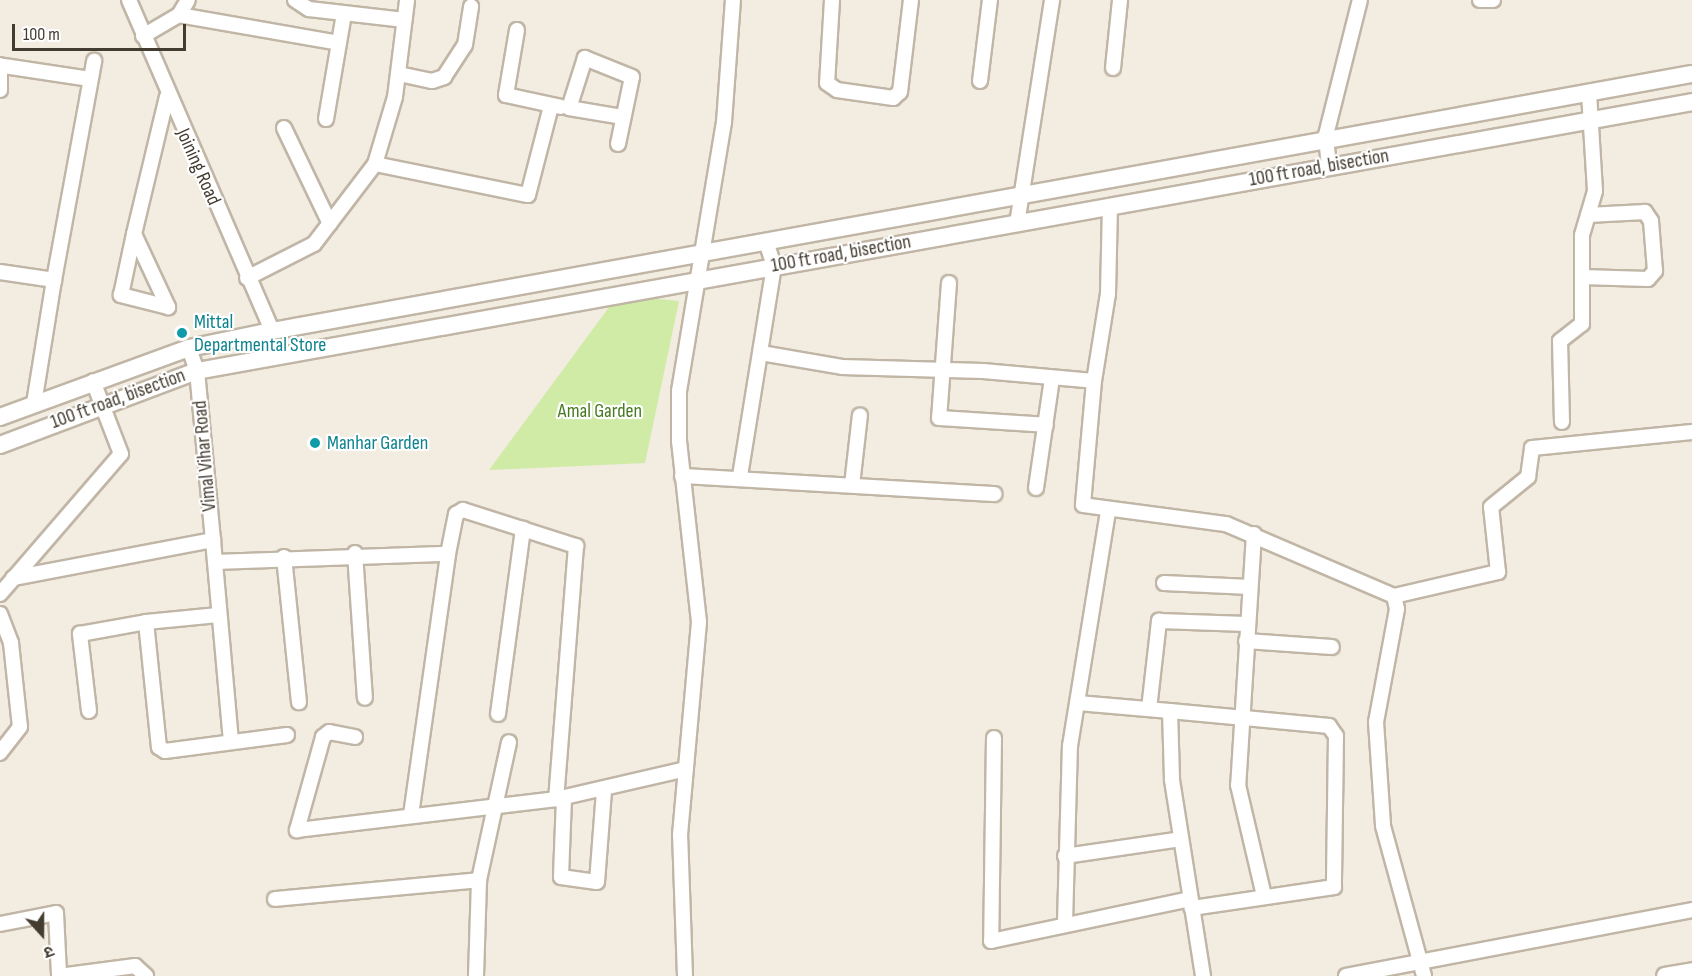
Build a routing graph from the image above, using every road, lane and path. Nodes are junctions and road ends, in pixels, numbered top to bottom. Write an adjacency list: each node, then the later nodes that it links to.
1 (129, 0): 19 (street, Joining Road)
2 (188, 0): 16 (street)
3 (295, 0): 15 (street)
4 (407, 0): 17 (street)
5 (733, 0): 49 (street)
6 (832, 0): 7 (street)
7 (911, 0)
8 (990, 0): 27 (street)
9 (1053, 0): 42 (street)
10 (1120, 0): 23 (street)
11 (1360, 0): 38 (street)
12 (1480, 0): 13 (street)
13 (1493, 0)
14 (471, 6): 24 (street)
15 (344, 14): 17 (street); 20 (street)
16 (179, 15): 19 (street); 20 (street)
17 (404, 20): 24 (street)
18 (517, 30): 32 (street)
19 (142, 36): 30 (street, Joining Road)
20 (339, 43): 35 (street)
21 (93, 61): 26 (street)
22 (2, 65): 26 (street); 28 (street)
23 (1113, 68)
24 (399, 74): 40 (street)
25 (1692, 74): 29 (street, 100 ft road, bisection)
26 (90, 79): 54 (street)
27 (980, 81)
28 (0, 90)
29 (1588, 94): 36 (street); 38 (street, 100 ft road, bisection)
30 (167, 97): 47 (street); 53 (street, Joining Road)
31 (1692, 102): 36 (street, 100 ft road, bisection)
32 (551, 106): 33 (street); 40 (street)
33 (569, 108): 34 (street); 34 (street)
34 (622, 117): 39 (street)
35 (326, 119)
36 (1593, 121): 41 (street, 100 ft road, bisection); 44 (street)
37 (284, 128): 45 (street)
38 (1325, 142): 41 (street); 42 (street, 100 ft road, bisection)
39 (618, 144)
40 (375, 164): 45 (street)
41 (1329, 166): 43 (street, 100 ft road, bisection)
42 (1018, 198): 46 (street); 48 (street, 100 ft road, bisection)
43 (1110, 207): 46 (street, 100 ft road, bisection); 68 (street)
44 (1588, 215): 52 (street); 52 (street)
45 (330, 224): 53 (street)
46 (1017, 224): 50 (street, 100 ft road, bisection)
47 (134, 234): 47 (street)
48 (766, 241): 49 (street, 100 ft road, bisection); 50 (street)
49 (698, 253): 55 (street); 57 (street, 100 ft road, bisection)
50 (774, 266): 55 (street, 100 ft road, bisection); 63 (street)
51 (0, 272): 54 (street)
52 (1582, 277): 73 (street)
53 (247, 278): 59 (street, Joining Road)
54 (54, 280): 70 (street)
55 (695, 280): 60 (street, 100 ft road, bisection); 77 (street)
56 (949, 283): 65 (street)
57 (406, 306): 58 (street, 100 ft road, bisection); 60 (street)
58 (322, 322): 59 (street, 100 ft road, bisection); 62 (street)
59 (272, 331): 61 (street, 100 ft road, bisection)
60 (411, 334): 62 (street, 100 ft road, bisection)
61 (189, 348): 64 (street, Vimal Vihar Road); 67 (street, 100 ft road, bisection)
62 (327, 349): 64 (street, 100 ft road, bisection)
63 (761, 353): 65 (street); 78 (street)
64 (197, 371): 69 (street, 100 ft road, bisection); 85 (street, Vimal Vihar Road)
65 (941, 371): 66 (street); 74 (street)
66 (1052, 378): 68 (street); 74 (street)
67 (93, 381): 69 (street); 70 (street, 100 ft road, bisection)
68 (1094, 381): 82 (street)
69 (102, 402): 76 (street, 100 ft road, bisection); 90 (street)
70 (34, 403): 72 (street, 100 ft road, bisection)
71 (860, 415): 79 (street)
72 (0, 417)
73 (1562, 423)
74 (1046, 425): 80 (street)
75 (1692, 432): 94 (street)
76 (0, 445)
77 (682, 476): 78 (street); 115 (street)
78 (740, 476): 79 (street)
79 (852, 485): 81 (street)
80 (1036, 488)
81 (994, 494)
82 (1108, 512): 84 (street); 103 (street)
83 (523, 529): 87 (street); 107 (street); 117 (street)
84 (1254, 534): 92 (street); 94 (street)
85 (213, 540): 89 (street, Vimal Vihar Road); 90 (street)
86 (355, 553): 87 (street); 88 (street); 101 (street)
87 (448, 554): 119 (street)
88 (284, 557): 89 (street); 102 (street)
89 (215, 562): 96 (street, Vimal Vihar Road)
90 (13, 578): 93 (street)
91 (1164, 583): 92 (street)
92 (1250, 587): 98 (street)
93 (0, 594)
94 (1394, 596): 129 (street)
95 (0, 614): 114 (street)
96 (218, 615): 97 (street); 112 (street, Vimal Vihar Road)
97 (146, 622): 105 (street); 112 (street)
98 (1247, 624): 99 (street); 104 (street)
99 (1246, 640): 100 (street); 108 (street)
100 (1332, 647)
101 (365, 698)
102 (299, 702)
103 (1078, 703): 104 (street); 121 (street)
104 (1149, 709): 106 (street)
105 (89, 711)
106 (1170, 711): 108 (street); 120 (street)
107 (498, 714)
108 (1242, 716): 123 (street); 123 (street)
109 (287, 735): 112 (street)
110 (354, 737): 119 (street)
111 (994, 738): 127 (street)
112 (231, 741)
113 (509, 742): 118 (street)
114 (0, 753)
115 (686, 769): 116 (street); 134 (street)
116 (604, 790): 117 (street); 117 (street)
117 (560, 798): 118 (street)
118 (496, 809): 119 (street); 122 (street)
119 (411, 815)
120 (1181, 840): 121 (street); 125 (street)
121 (1065, 856): 127 (street)
122 (479, 880): 124 (street); 133 (street)
123 (1264, 897): 125 (street)
124 (274, 899)
125 (1191, 904): 127 (street); 135 (street)
126 (1692, 910): 129 (street)
127 (1065, 923)
128 (0, 924): 131 (street)
129 (1421, 961): 136 (street); 137 (street)
130 (1692, 971): 138 (street)
131 (59, 975): 132 (street)
132 (146, 976)
133 (476, 976)
134 (685, 976)
135 (1203, 976)
136 (1346, 976)
137 (1424, 976)
138 (1665, 976)

